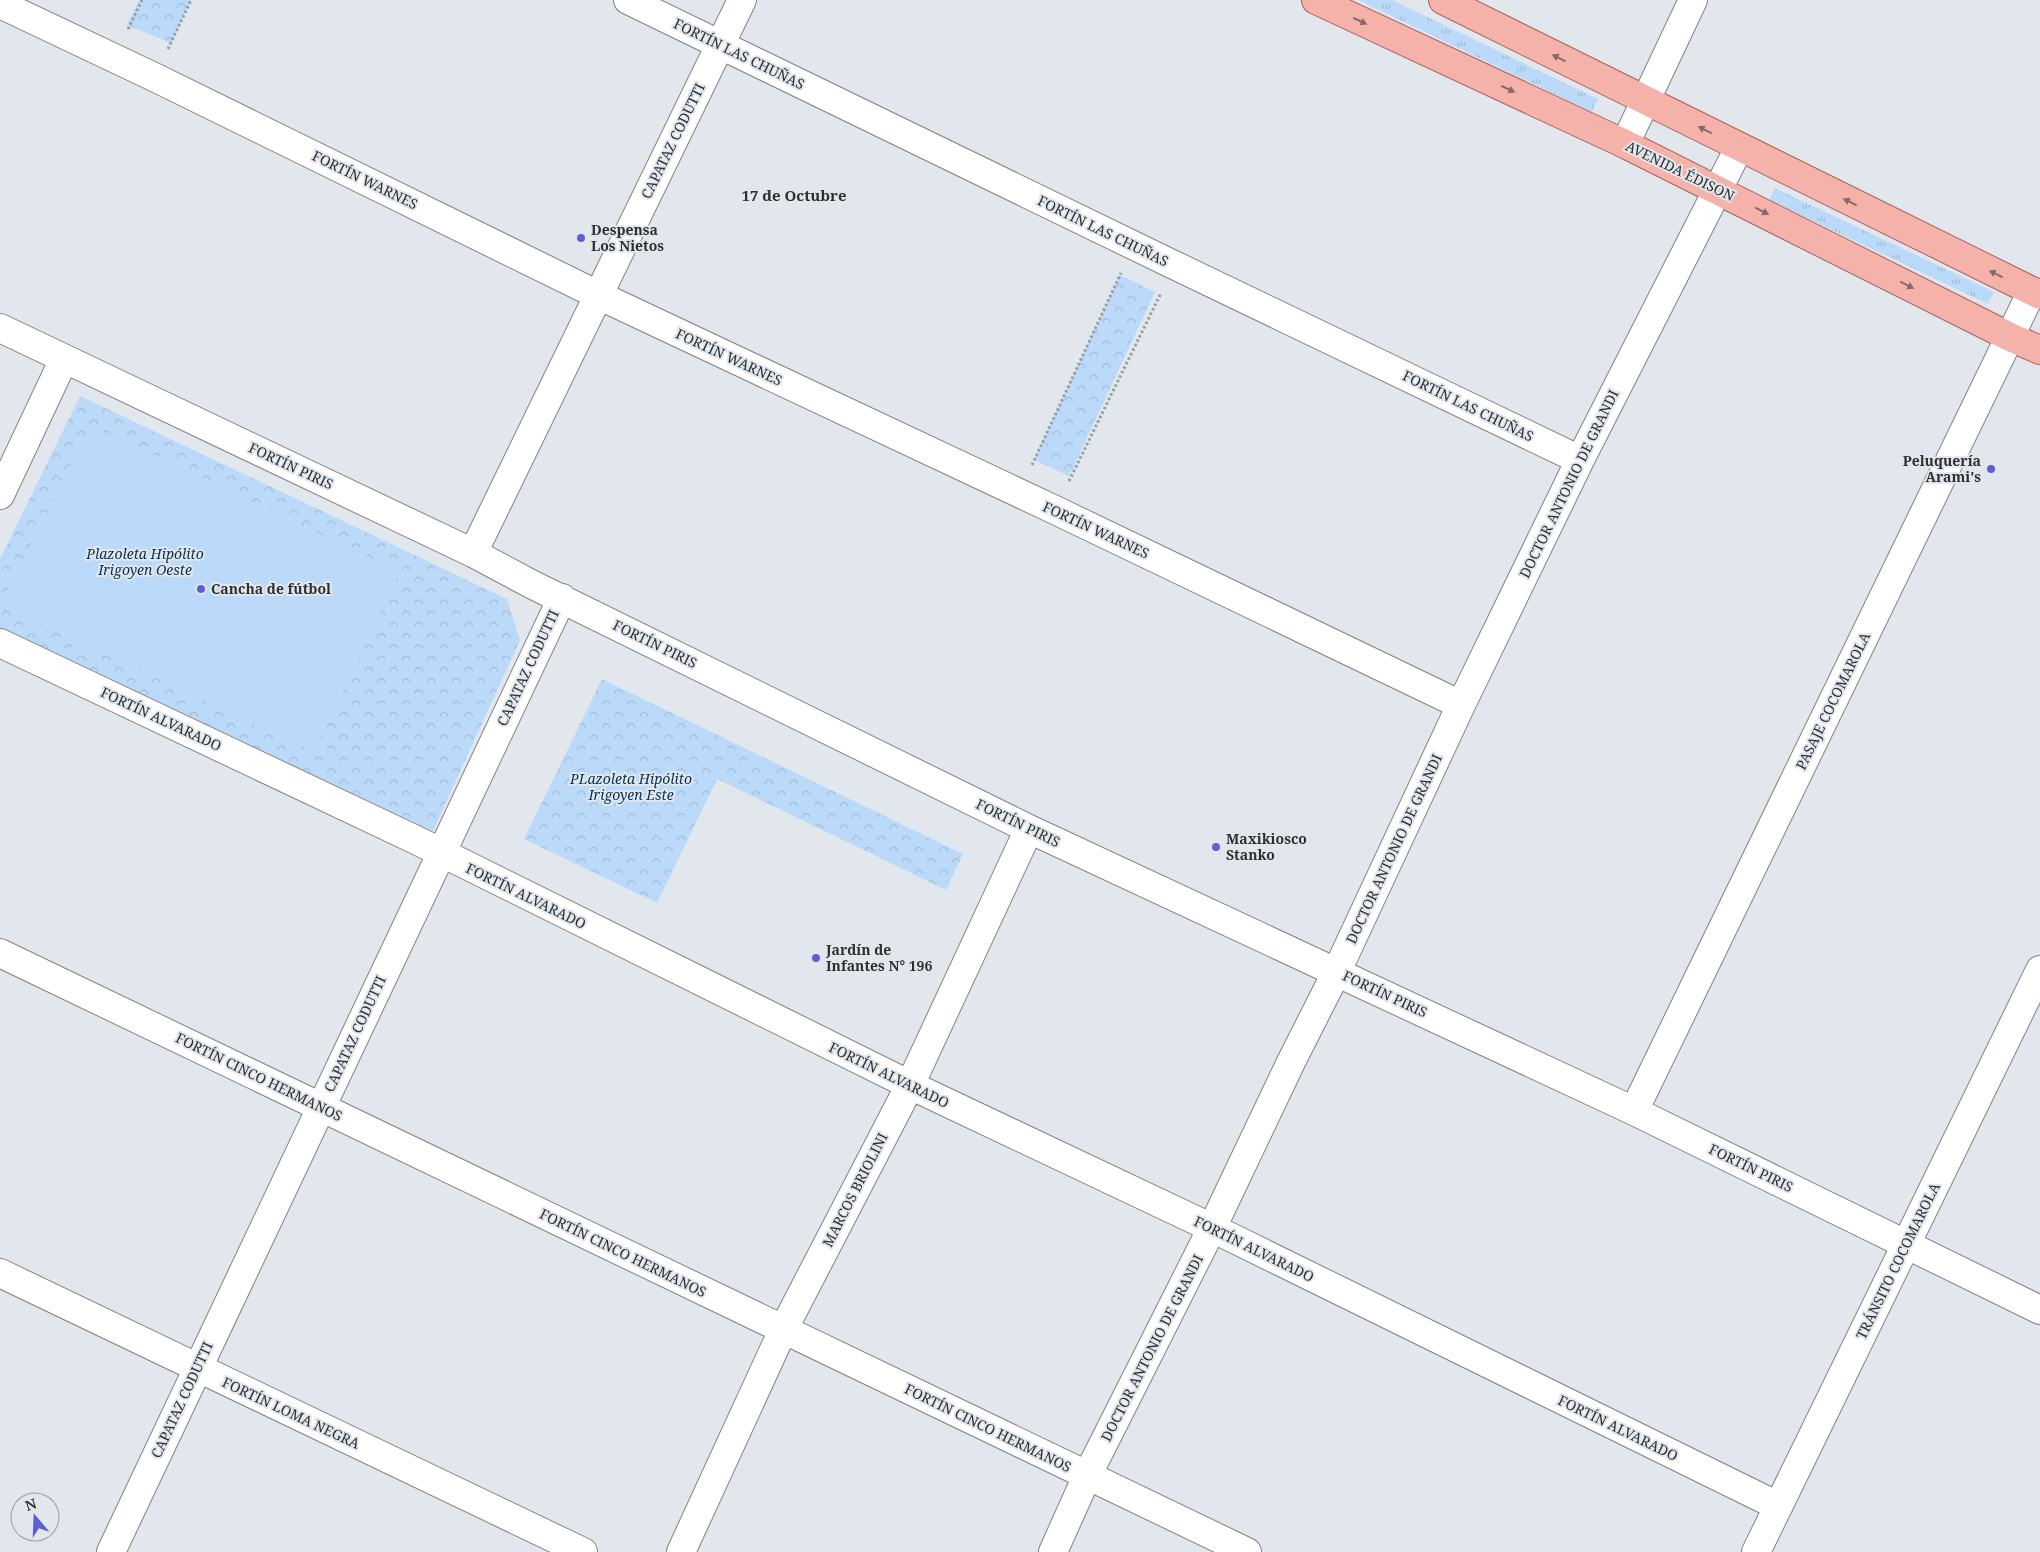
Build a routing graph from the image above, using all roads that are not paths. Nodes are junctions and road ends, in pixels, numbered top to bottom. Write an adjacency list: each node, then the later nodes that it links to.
1 (628, 0): 7 (street, FORTÍN LAS CHUÑAS)
2 (742, 0): 7 (street, CAPATAZ CODUTTI)
3 (1316, 0): 9 (main road, AVENIDA ÉDISON, one-way to 9)
4 (1443, 0): 8 (main road, one-way to 4)
5 (1693, 0): 8 (street)
6 (0, 4): 13 (street, FORTÍN WARNES)
7 (721, 44): 13 (street, CAPATAZ CODUTTI); 18 (street, FORTÍN LAS CHUÑAS)
8 (1646, 100): 9 (street); 10 (main road, one-way to 8)
9 (1625, 144): 11 (main road, AVENIDA ÉDISON)
10 (1740, 148): 11 (street, DOCTOR ANTONIO DE GRANDI); 12 (main road, one-way to 10)
11 (1718, 189): 15 (main road, AVENIDA ÉDISON, one-way to 15); 18 (street, DOCTOR ANTONIO DE GRANDI)
12 (2036, 293): 15 (street, PASAJE COCOMAROLA)
13 (598, 295): 20 (street, CAPATAZ CODUTTI); 23 (street, FORTÍN WARNES)
14 (0, 328): 17 (street, FORTÍN PIRIS)
15 (2010, 337): 16 (main road, AVENIDA ÉDISON); 31 (street, PASAJE COCOMAROLA)
16 (2040, 350)
17 (64, 359): 19 (street); 20 (street, FORTÍN PIRIS)
18 (1580, 460): 23 (street, DOCTOR ANTONIO DE GRANDI)
19 (0, 495)
20 (473, 553): 21 (street, FORTÍN PIRIS)
21 (562, 598): 24 (street, FORTÍN PIRIS); 25 (street, CAPATAZ CODUTTI)
22 (0, 643): 25 (street, FORTÍN ALVARADO)
23 (1461, 705): 28 (street, DOCTOR ANTONIO DE GRANDI)
24 (1029, 829): 28 (street, FORTÍN PIRIS); 29 (street, MARCOS BRIOLINI)
25 (440, 853): 29 (street, FORTÍN ALVARADO); 30 (street, CAPATAZ CODUTTI)
26 (0, 953): 30 (street, FORTÍN CINCO HERMANOS)
27 (2040, 970): 33 (street, TRÁNSITO COCOMAROLA)
28 (1337, 972): 31 (street, FORTÍN PIRIS); 32 (street, DOCTOR ANTONIO DE GRANDI)
29 (910, 1086): 32 (street, FORTÍN ALVARADO); 36 (street, MARCOS BRIOLINI)
30 (321, 1106): 36 (street, FORTÍN CINCO HERMANOS); 37 (street, CAPATAZ CODUTTI)
31 (1634, 1111): 33 (street, FORTÍN PIRIS)
32 (1212, 1228): 38 (street, DOCTOR ANTONIO DE GRANDI); 39 (street, FORTÍN ALVARADO)
33 (1906, 1244): 35 (street, FORTÍN PIRIS); 39 (street, TRÁNSITO COCOMAROLA)
34 (0, 1273): 37 (street, FORTÍN LOMA NEGRA)
35 (2040, 1310)
36 (783, 1330): 38 (street, FORTÍN CINCO HERMANOS); 42 (street, MARCOS BRIOLINI)
37 (197, 1368): 40 (street, CAPATAZ CODUTTI); 41 (street, FORTÍN LOMA NEGRA)
38 (1087, 1476): 43 (street, DOCTOR ANTONIO DE GRANDI); 44 (street, FORTÍN CINCO HERMANOS)
39 (1778, 1506): 45 (street, TRÁNSITO COCOMAROLA)
40 (111, 1552)
41 (583, 1552)
42 (681, 1552)
43 (1053, 1552)
44 (1247, 1552)
45 (1756, 1552)

